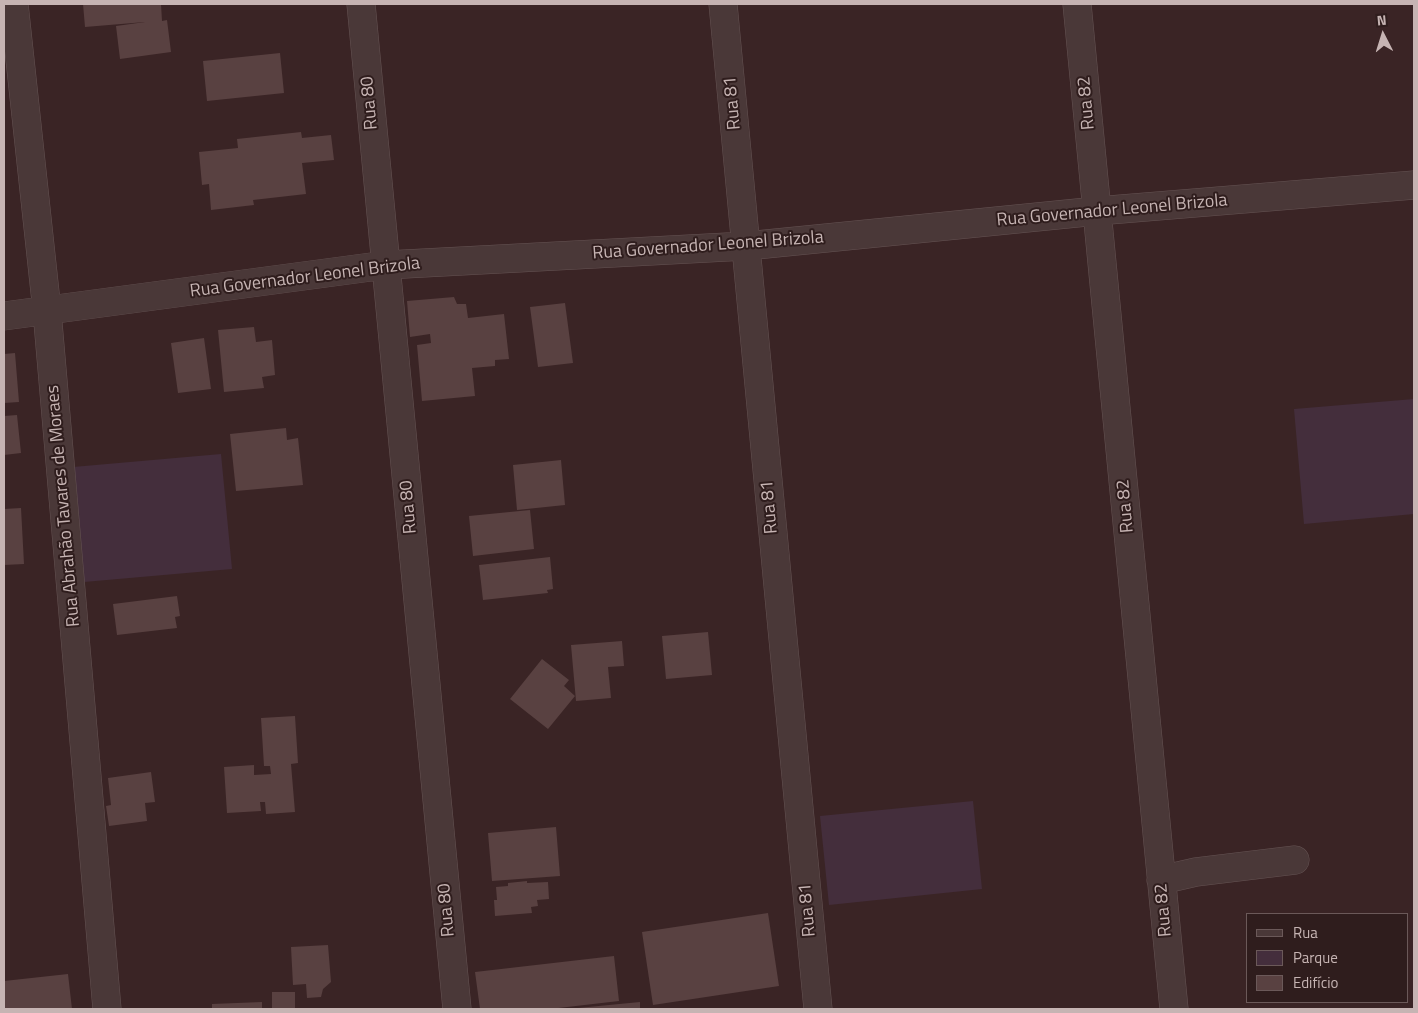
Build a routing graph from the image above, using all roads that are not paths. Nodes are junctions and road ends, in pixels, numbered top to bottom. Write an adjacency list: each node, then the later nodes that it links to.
1 (14, 4): 9 (street, Rua Abrahão Tavares de Moraes)
2 (361, 4): 8 (street, Rua 80)
3 (723, 4): 7 (street, Rua 81)
4 (1077, 4): 6 (street, Rua 82)
5 (1414, 185): 6 (street, Rua Governador Leonel Brizola)
6 (1097, 211): 7 (street, Rua Governador Leonel Brizola); 12 (street, Rua 82)
7 (746, 246): 8 (street, Rua Governador Leonel Brizola); 15 (street, Rua 81)
8 (386, 265): 9 (street, Rua Governador Leonel Brizola); 14 (street, Rua 80)
9 (47, 311): 10 (street, Rua Governador Leonel Brizola); 13 (street, Rua Abrahão Tavares de Moraes)
10 (4, 316)
11 (1295, 860): 12 (street)
12 (1161, 880): 16 (street, Rua 82)
13 (107, 1009)
14 (457, 1009)
15 (818, 1009)
16 (1174, 1009)

